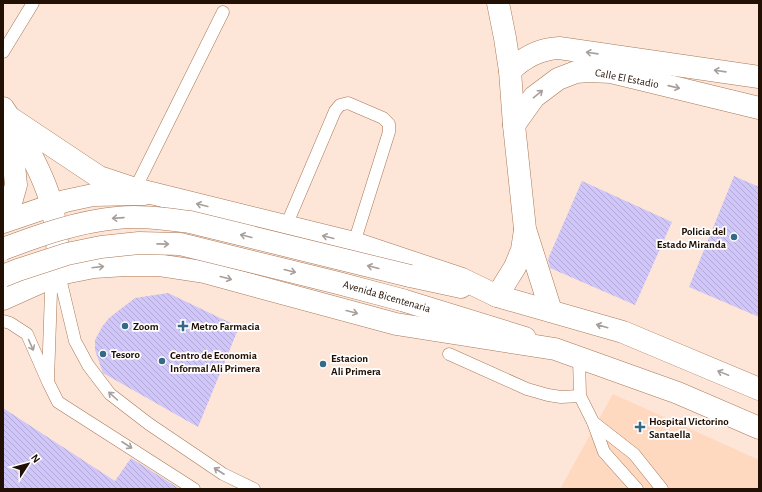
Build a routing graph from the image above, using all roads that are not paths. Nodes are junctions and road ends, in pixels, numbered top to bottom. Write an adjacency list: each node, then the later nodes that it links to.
1 (33, 3): 4 (lane)
2 (498, 3): 5 (street)
3 (223, 12): 10 (lane)
4 (3, 52)
5 (510, 71): 6 (street, Calle El Estadio, one-way to 5); 9 (street)
6 (759, 77)
7 (759, 108): 9 (street, Calle El Estadio, one-way to 7)
8 (6, 112): 10 (street); 11 (street); 12 (street)
9 (514, 125): 15 (street)
10 (145, 191): 11 (street); 14 (street, one-way to 10)
11 (52, 206): 13 (street); 18 (street)
12 (3, 214)
13 (3, 222)
14 (286, 226): 16 (street, one-way to 14); 16 (lane)
15 (525, 229): 20 (street); 22 (street)
16 (354, 243): 20 (street)
17 (3, 249): 20 (street, one-way to 17, bridge)
18 (59, 274): 21 (street); 24 (street, one-way to 24); 27 (lane); 33 (lane, one-way to 18)
19 (3, 276): 24 (street, Avenida Bicentenaria, one-way to 24, bridge)
20 (493, 294): 22 (street)
21 (3, 299)
22 (551, 311): 28 (street, one-way to 22)
23 (3, 321): 27 (lane, one-way to 27)
24 (555, 349): 26 (street, Avenida Bicentenaria)
25 (449, 354): 29 (lane)
26 (579, 357): 29 (lane); 31 (street, Avenida Bicentenaria)
27 (48, 382): 32 (lane, one-way to 32)
28 (759, 389)
29 (580, 396): 30 (lane)
30 (593, 422): 34 (lane); 35 (lane)
31 (759, 428)
32 (194, 489)
33 (254, 489)
34 (638, 489)
35 (662, 489)

